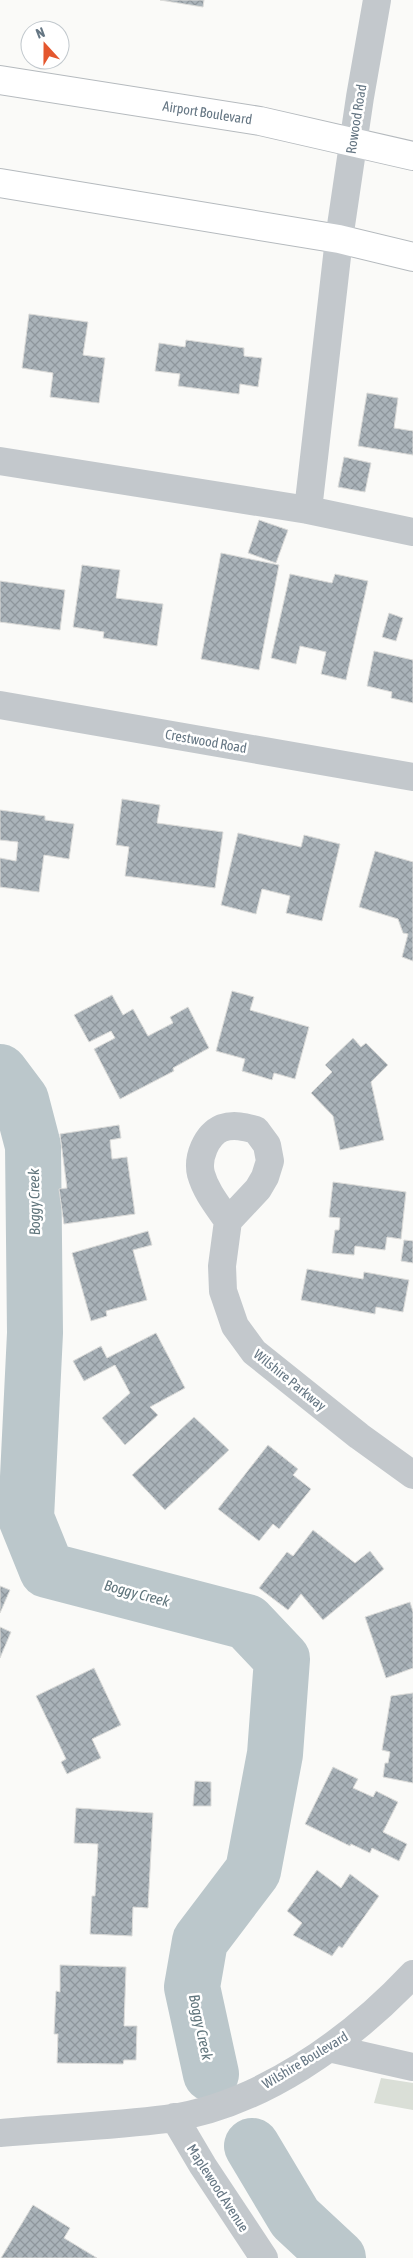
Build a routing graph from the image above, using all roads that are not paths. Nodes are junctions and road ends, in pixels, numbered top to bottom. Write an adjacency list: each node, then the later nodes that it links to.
1 (377, 0): 3 (street, Rowood Road)
2 (0, 80): 3 (main road, Airport Boulevard)
3 (353, 141): 4 (main road, Airport Boulevard); 6 (street, Rowood Road)
4 (413, 156)
5 (0, 183): 6 (main road)
6 (339, 239): 7 (main road); 9 (street, Rowood Road)
7 (413, 257)
8 (0, 461): 9 (street)
9 (308, 510): 10 (street)
10 (413, 532)
11 (0, 706): 12 (street, Crestwood Road)
12 (413, 777)
13 (228, 1221): 14 (street, Wilshire Parkway)
14 (413, 1475)
15 (413, 1974): 16 (street, Wilshire Boulevard)
16 (329, 2048): 17 (street); 18 (street, Wilshire Boulevard)
17 (413, 2067)
18 (174, 2117): 19 (street, Wilshire Boulevard); 20 (street, Maplewood Avenue)
19 (0, 2133)
20 (264, 2258)

